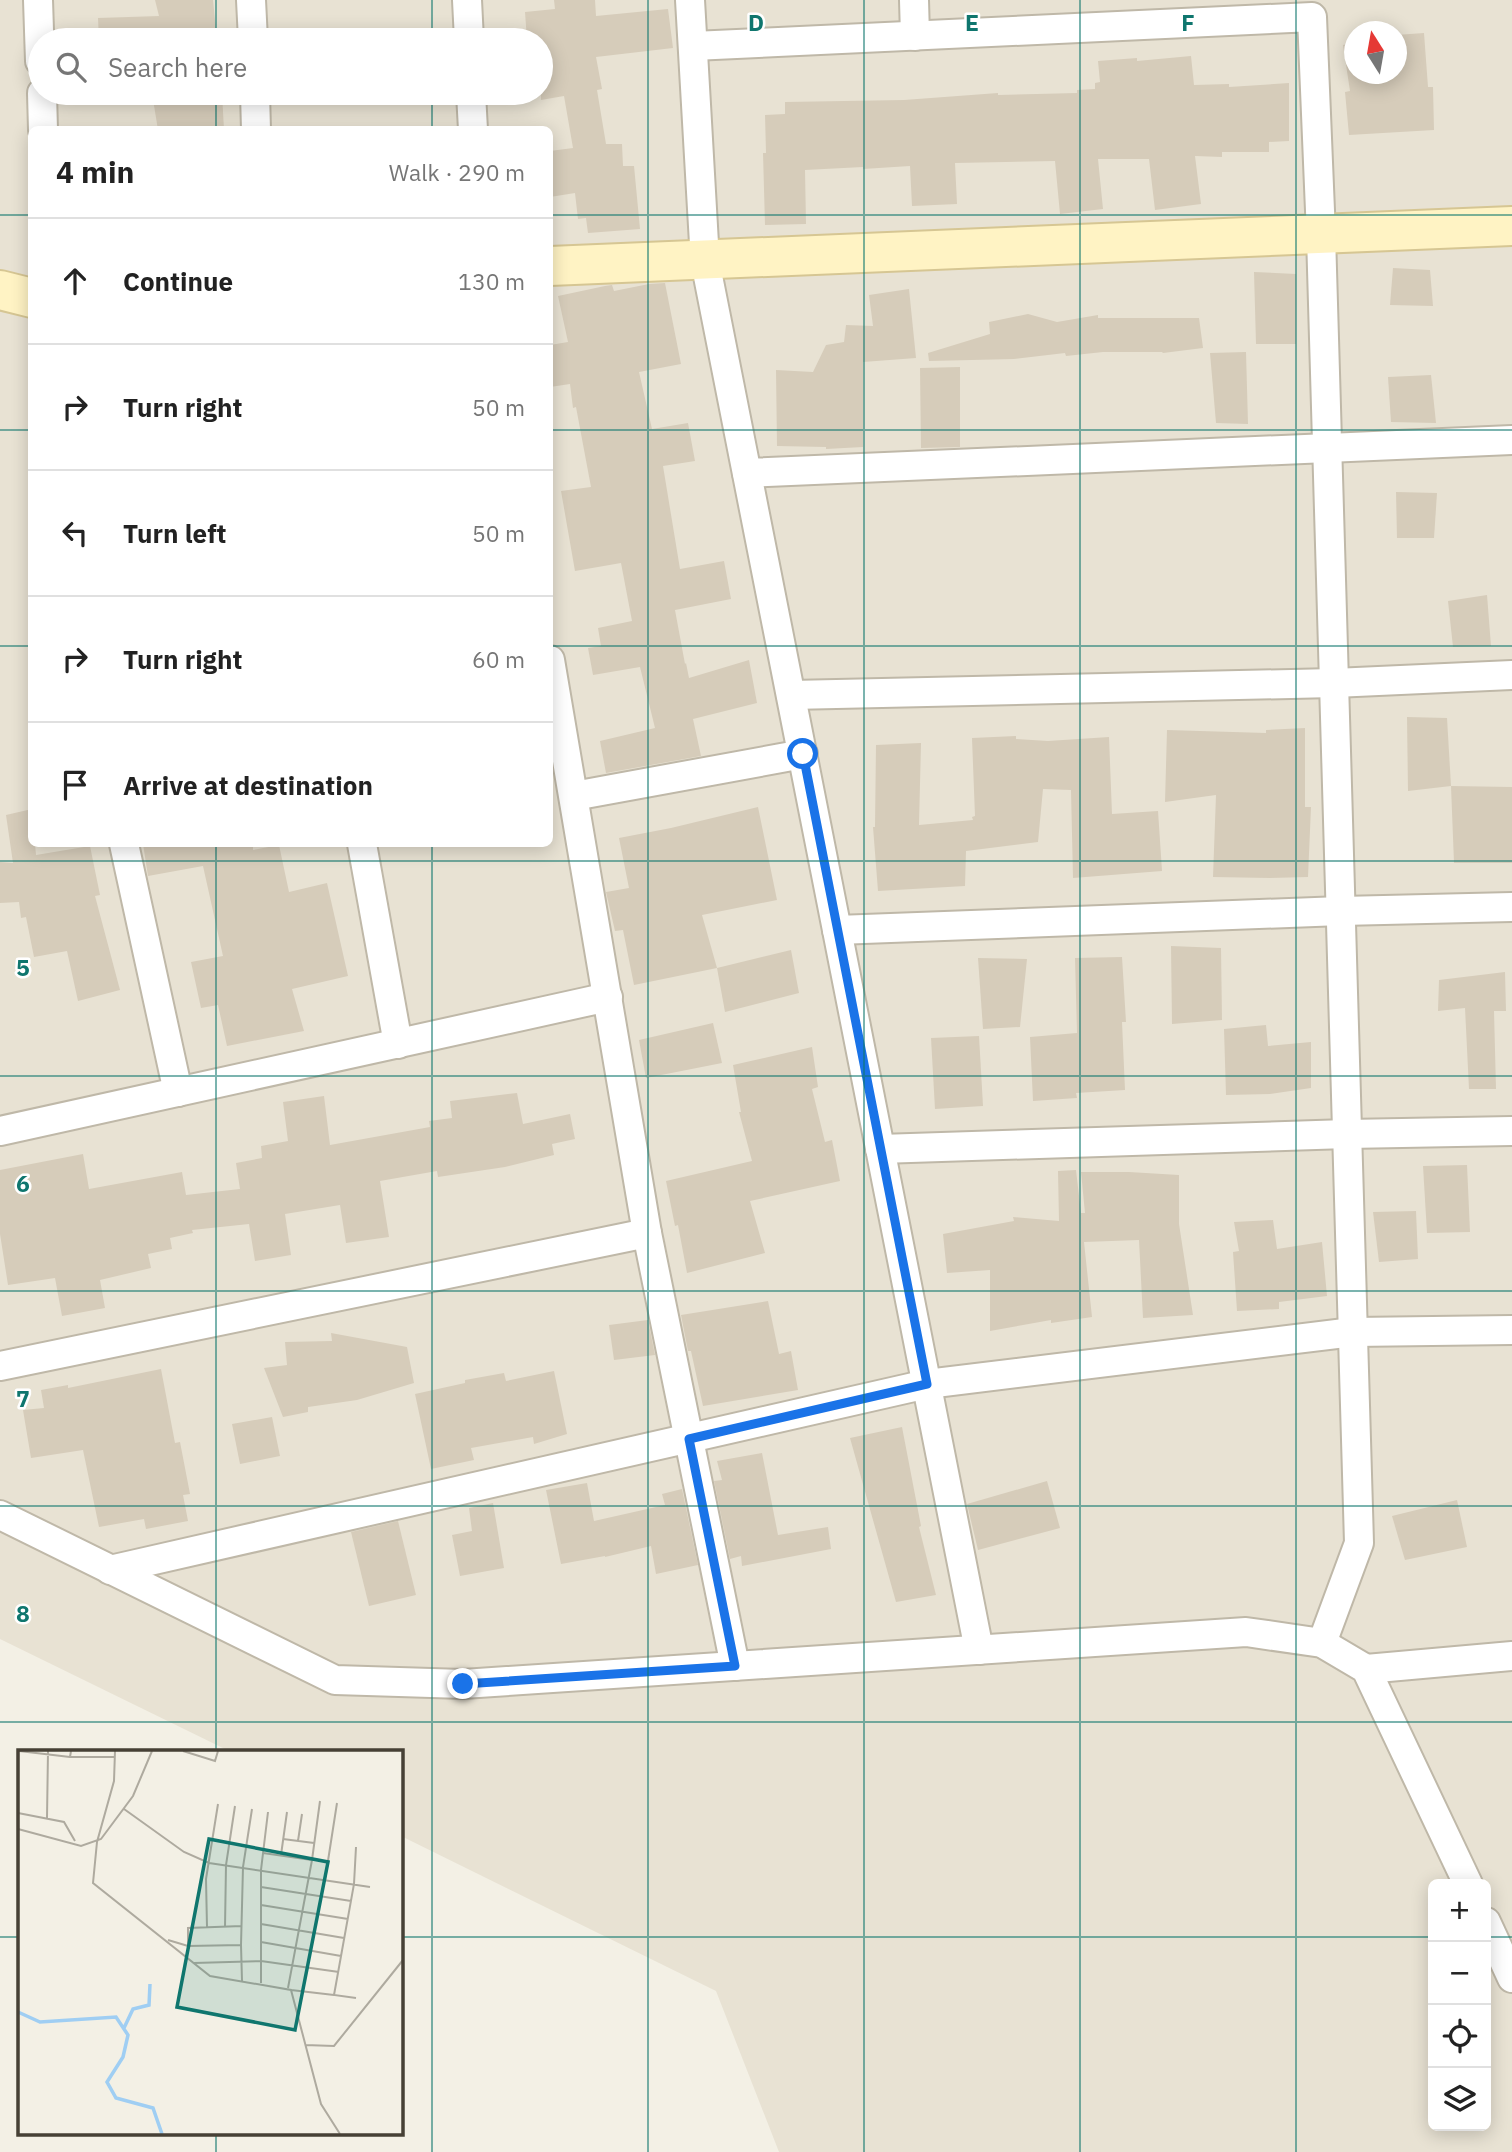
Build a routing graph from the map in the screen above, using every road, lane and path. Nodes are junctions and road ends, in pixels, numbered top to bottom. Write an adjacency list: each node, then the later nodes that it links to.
1 (38, 0): 7 (street)
2 (251, 0): 8 (street)
3 (467, 0): 9 (street)
4 (690, 0): 11 (street)
5 (914, 0): 10 (street)
6 (1312, 9): 10 (street); 19 (street)
7 (39, 28)
8 (252, 28)
9 (468, 28)
10 (915, 36): 11 (street)
11 (693, 46): 20 (street)
12 (42, 105): 15 (street)
13 (255, 105): 16 (street)
14 (472, 105): 17 (street)
15 (43, 126)
16 (256, 126)
17 (473, 126)
18 (1512, 226): 19 (street)
19 (1321, 234): 20 (street); 25 (street)
20 (705, 261): 21 (street); 26 (street)
21 (553, 266)
22 (0, 290): 23 (street)
23 (28, 297)
24 (1512, 440): 25 (street)
25 (1327, 447): 26 (street); 29 (street)
26 (747, 473): 30 (street)
27 (1512, 676): 29 (street)
28 (553, 677): 32 (street)
29 (1334, 683): 30 (street); 36 (street)
30 (791, 695): 31 (street)
31 (803, 754): 32 (street); 37 (street)
32 (574, 796): 38 (street)
33 (125, 847): 40 (street)
34 (363, 847): 39 (street)
35 (1512, 907): 36 (street)
36 (1341, 911): 37 (street); 43 (street)
37 (837, 930): 44 (street)
38 (608, 997): 39 (street); 45 (street)
39 (398, 1044): 40 (street)
40 (178, 1092): 41 (street)
41 (0, 1131)
42 (1512, 1131): 43 (street)
43 (1347, 1134): 44 (street); 47 (street)
44 (880, 1149): 49 (street)
45 (647, 1233): 48 (street); 50 (street)
46 (1512, 1330): 47 (street)
47 (1353, 1332): 49 (street); 53 (street)
48 (0, 1366)
49 (927, 1384): 50 (street); 54 (street)
50 (689, 1439): 52 (street); 56 (street)
51 (0, 1515): 52 (street)
52 (110, 1570): 56 (street)
53 (1322, 1643): 54 (street); 57 (street)
54 (979, 1650): 56 (street)
55 (1512, 1656): 57 (street)
56 (735, 1666)
57 (1366, 1669): 58 (street)
58 (1466, 1879)
59 (1491, 1934): 60 (street)
60 (1512, 1978)

